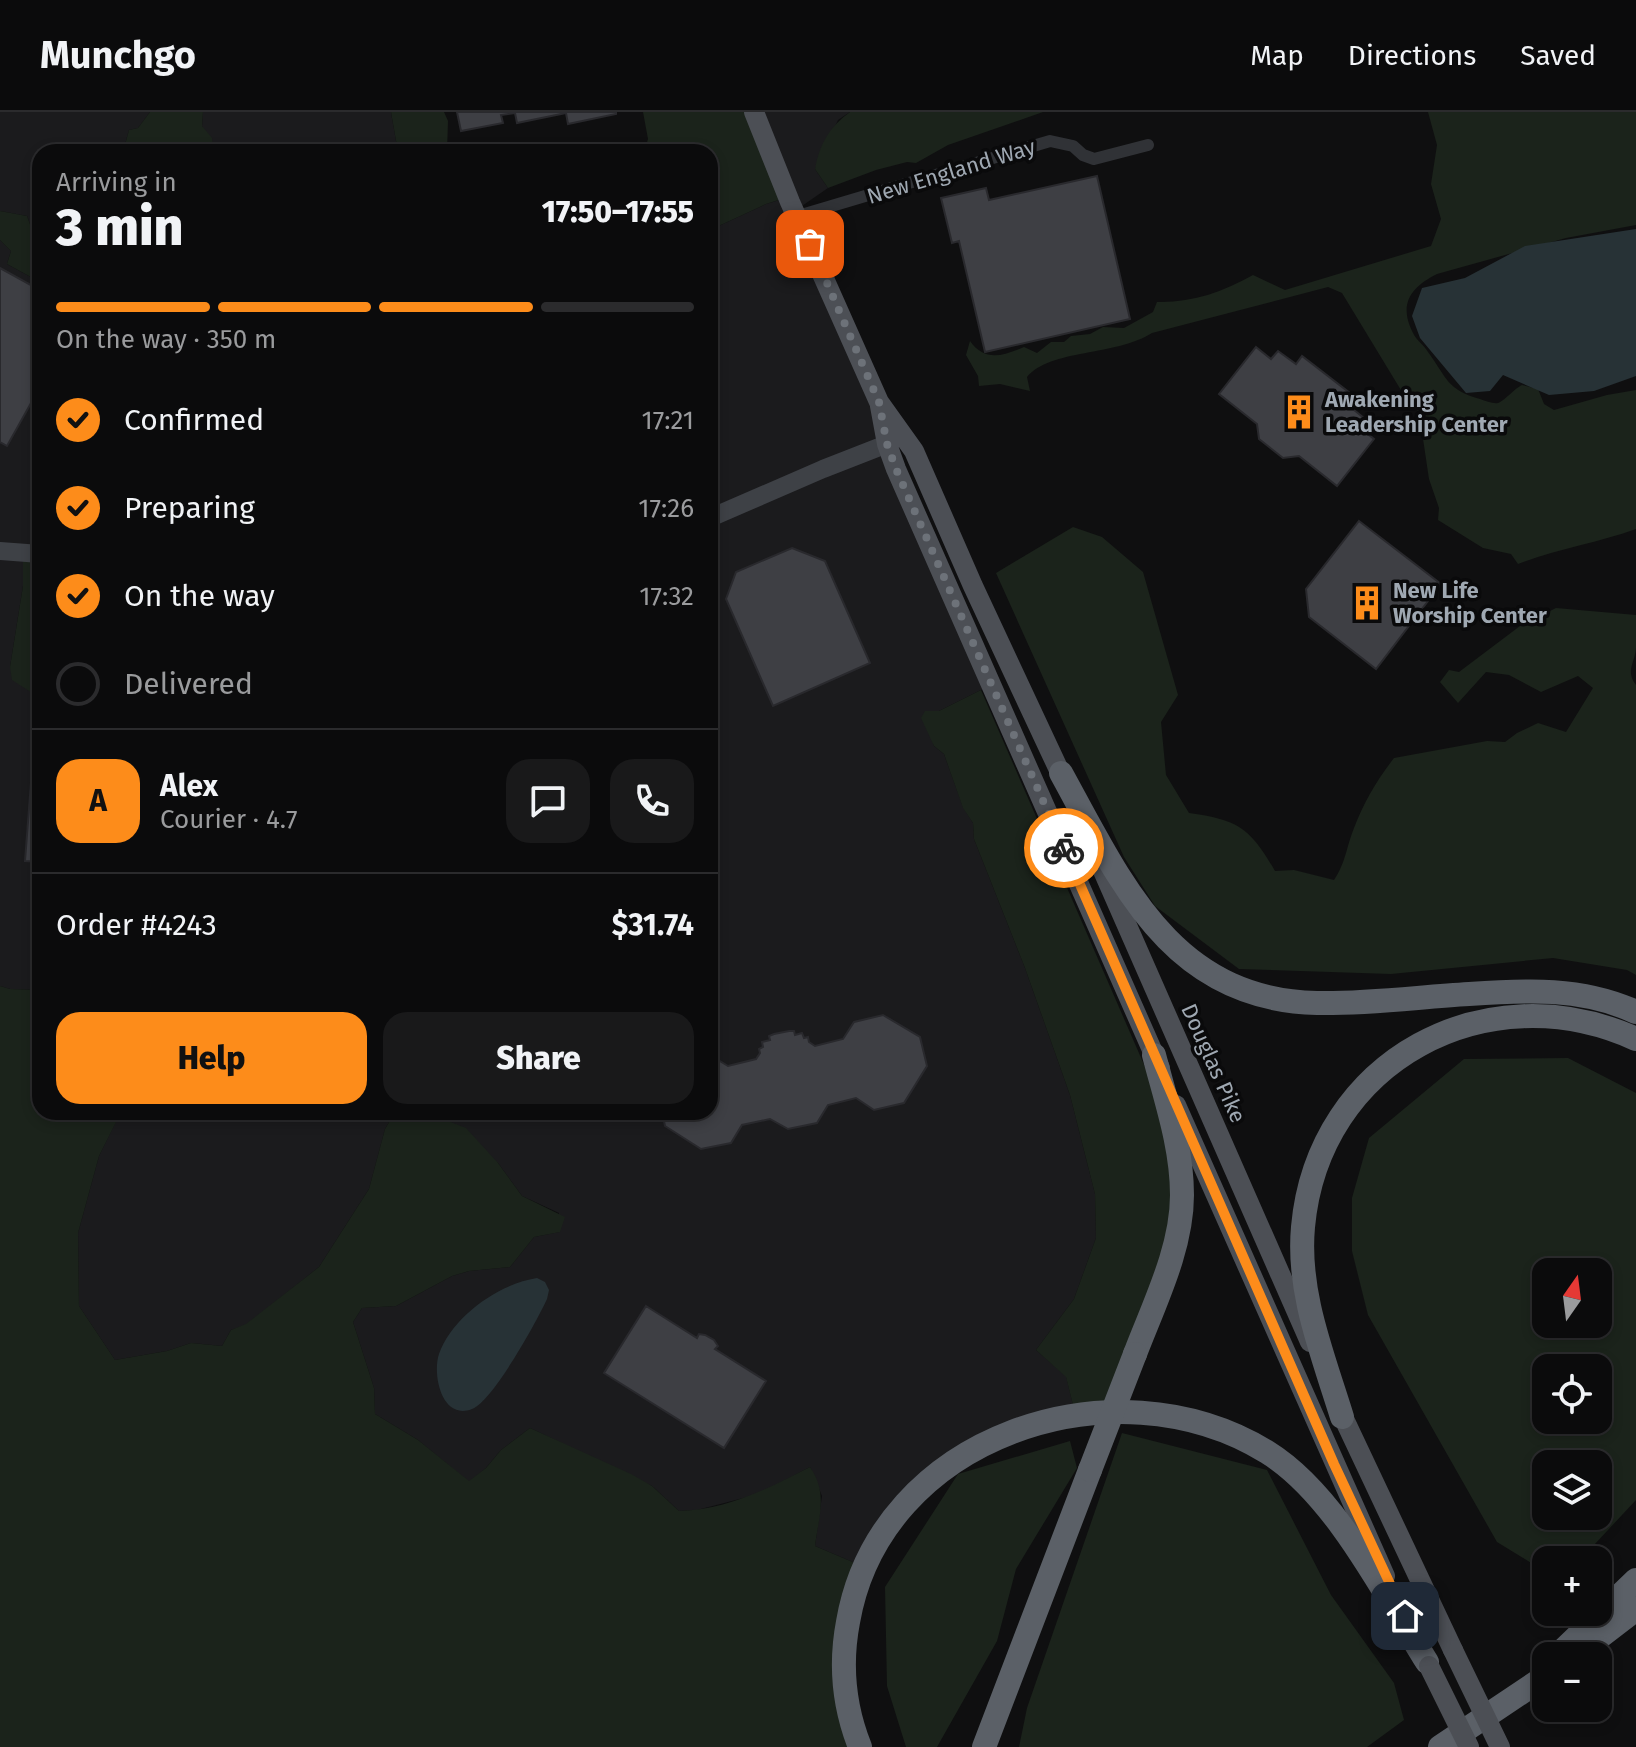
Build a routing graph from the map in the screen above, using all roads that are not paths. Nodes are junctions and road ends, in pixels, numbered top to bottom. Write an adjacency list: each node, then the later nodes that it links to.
1 (754, 112): 3 (main road, Douglas Pike)
2 (1148, 145): 3 (street, New England Way)
3 (798, 216): 4 (main road, Douglas Pike)
4 (879, 402): 5 (main road, Douglas Pike); 9 (main road, Douglas Pike)
5 (887, 444): 6 (street); 12 (main road, Douglas Pike)
6 (718, 514)
7 (0, 551): 8 (street)
8 (32, 553)
9 (1061, 773): 10 (highway); 13 (main road, Douglas Pike)
10 (1636, 1012)
11 (1636, 1039): 13 (highway)
12 (1154, 1055): 18 (main road, Douglas Pike); 23 (highway, bridge)
13 (1342, 1417): 26 (main road, Douglas Pike, bridge)
14 (1636, 1580): 16 (highway)
15 (1636, 1609): 17 (highway)
16 (1572, 1642)
17 (1592, 1642)
18 (1428, 1664): 22 (highway); 25 (main road, Douglas Pike, bridge)
19 (1532, 1678): 21 (highway)
20 (1532, 1685): 21 (highway)
21 (1488, 1715): 24 (highway)
22 (860, 1747)
23 (984, 1747)
24 (1440, 1747)
25 (1469, 1747)
26 (1500, 1747)

